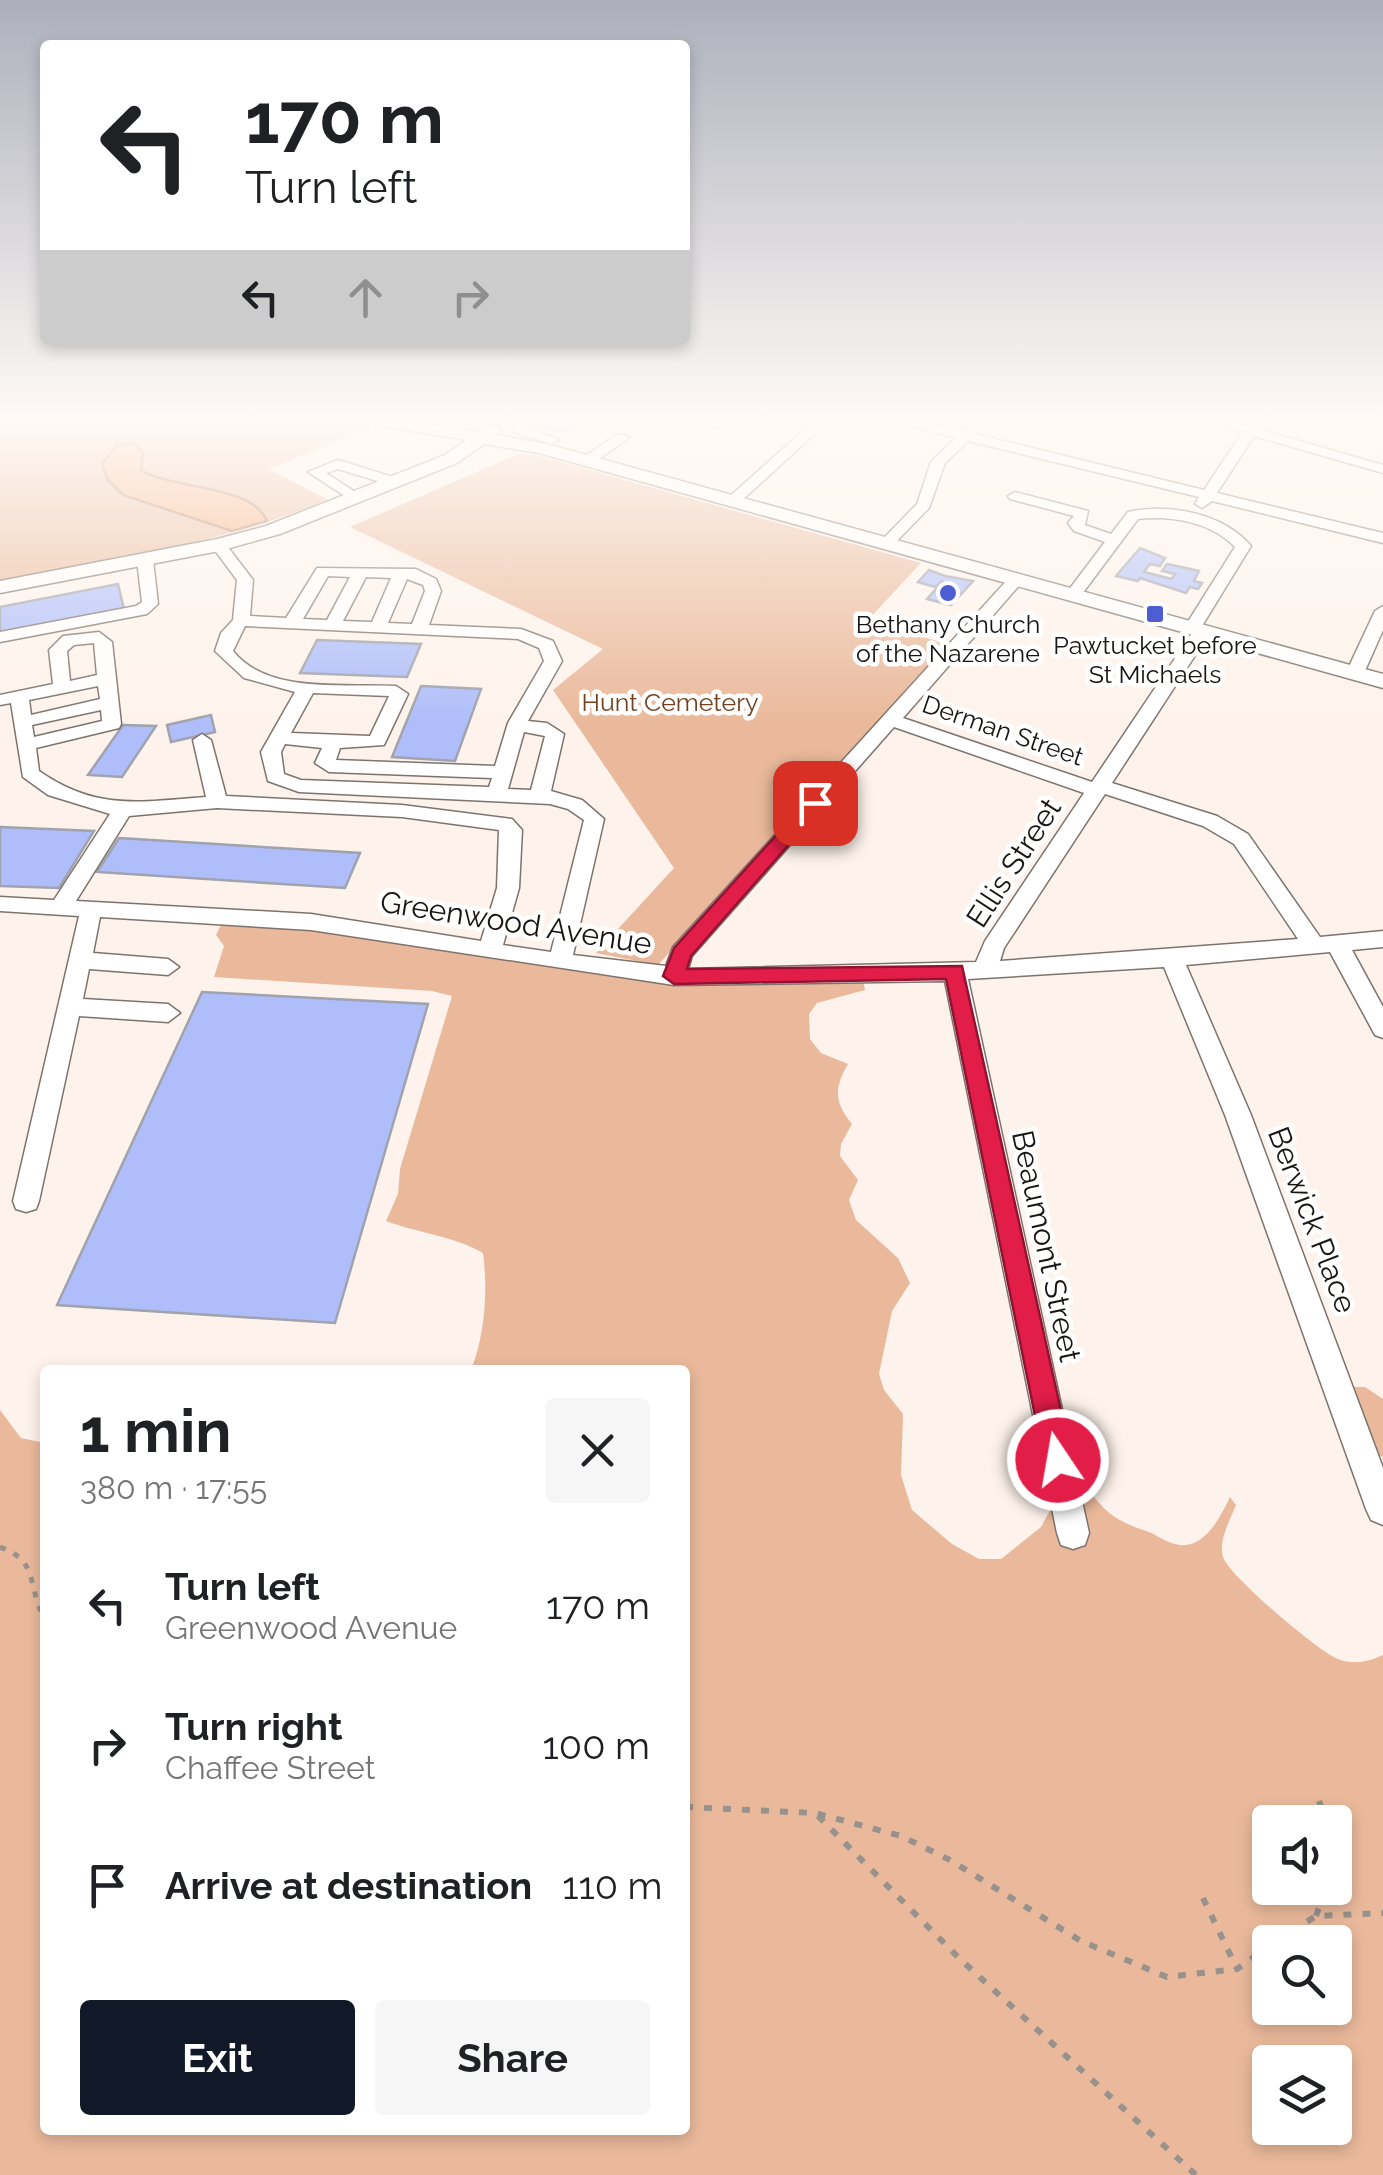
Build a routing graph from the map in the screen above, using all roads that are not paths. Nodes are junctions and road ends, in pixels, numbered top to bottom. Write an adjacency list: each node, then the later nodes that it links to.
1 (294, 522): 10 (main road)
2 (808, 522): 11 (main road)
3 (908, 522): 11 (street)
4 (1077, 522): 9 (street)
5 (1128, 522): 9 (street)
6 (1195, 522): 24 (street, Ellis Street)
7 (1321, 522): 8 (street)
8 (1383, 538)
9 (1112, 540): 17 (street)
10 (220, 544): 12 (main road); 19 (street)
11 (886, 544): 15 (main road)
12 (145, 560): 16 (main road); 25 (street)
13 (360, 572): 14 (street); 20 (street); 21 (street)
14 (400, 574): 22 (street); 23 (street)
15 (1016, 580): 17 (main road); 33 (street)
16 (0, 588)
17 (1073, 595): 24 (main road)
18 (1383, 611): 26 (street)
19 (240, 621): 20 (street); 29 (street)
20 (291, 624): 21 (street)
21 (332, 626): 22 (street)
22 (378, 628): 23 (street)
23 (418, 628): 35 (street)
24 (1197, 629): 26 (main road); 41 (street, Ellis Street)
25 (0, 638)
26 (1355, 674): 28 (main road)
27 (106, 678): 30 (street); 30 (street); 32 (street)
28 (1383, 681)
29 (307, 687): 36 (street); 38 (street)
30 (62, 688): 31 (street)
31 (10, 698): 34 (street)
32 (110, 702): 34 (street); 39 (street)
33 (892, 720): 41 (street, Derman Street); 59 (street)
34 (23, 722): 39 (street)
35 (516, 726): 40 (street); 43 (street)
36 (278, 738): 38 (street); 42 (street)
37 (202, 740): 44 (street)
38 (333, 743): 40 (street)
39 (27, 745): 45 (street)
40 (503, 772): 42 (street)
41 (1099, 789): 50 (street, Derman Street); 57 (street, Ellis Street)
42 (496, 794): 43 (street)
43 (539, 798): 55 (street)
44 (216, 802): 45 (street); 52 (street)
45 (123, 810): 47 (street)
46 (0, 904): 47 (street, Greenwood Avenue)
47 (60, 908): 48 (street, Greenwood Avenue)
48 (91, 910): 52 (street, Greenwood Avenue); 54 (street)
49 (1383, 939): 51 (street, Greenwood Avenue)
50 (1314, 944): 51 (street, Greenwood Avenue); 53 (street, Greenwood Avenue)
51 (1338, 946): 62 (street)
52 (490, 950): 55 (street, Greenwood Avenue)
53 (1172, 958): 57 (street, Greenwood Avenue); 64 (street, Berwick Place)
54 (80, 960): 56 (street); 60 (street)
55 (560, 962): 59 (street, Greenwood Avenue)
56 (168, 966)
57 (985, 970): 58 (street, Greenwood Avenue)
58 (955, 972): 59 (street, Greenwood Avenue); 65 (street, Beaumont Street)
59 (674, 976)
60 (69, 1007): 61 (street); 63 (street)
61 (168, 1013)
62 (1383, 1029)
63 (26, 1201)
64 (1382, 1508)
65 (1073, 1534)

